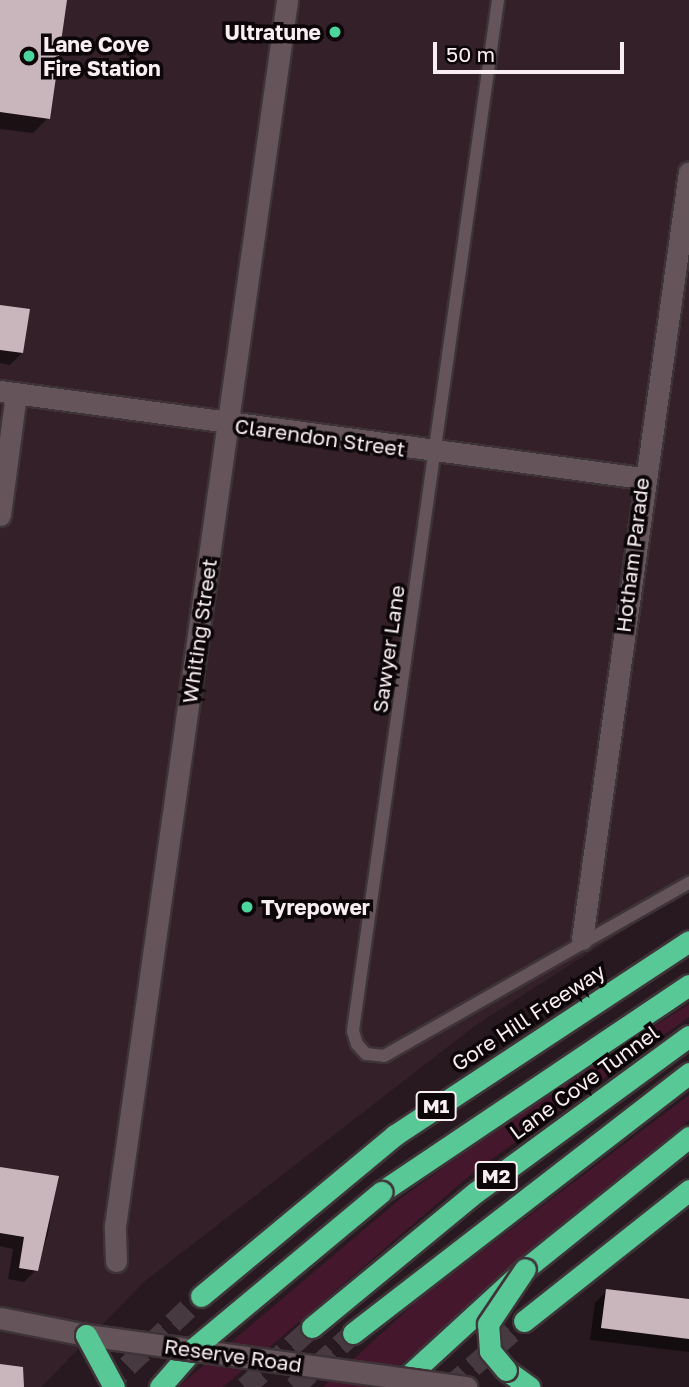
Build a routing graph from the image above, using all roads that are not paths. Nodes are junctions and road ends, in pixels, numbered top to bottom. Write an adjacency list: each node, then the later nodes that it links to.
1 (287, 0): 6 (street, Whiting Street)
2 (498, 0): 7 (lane, Sawyer Lane)
3 (689, 172): 4 (street, Hotham Parade)
4 (684, 239): 8 (street, Hotham Parade)
5 (8, 393): 6 (street, Clarendon Street); 9 (street)
6 (228, 424): 7 (street, Clarendon Street); 18 (street, Whiting Street)
7 (435, 453): 8 (street, Clarendon Street); 11 (lane, Sawyer Lane)
8 (642, 478): 11 (street, Hotham Parade)
9 (0, 515)
10 (689, 883): 11 (lane, Sawyer Lane)
11 (582, 939)
12 (689, 941): 20 (highway, Gore Hill Freeway / M1)
13 (689, 985): 26 (highway, M2, bridge)
14 (689, 1037): 23 (highway, Lane Cove Tunnel / M2)
15 (689, 1073): 24 (highway, M2)
16 (689, 1137): 19 (highway)
17 (689, 1190): 22 (highway)
18 (116, 1261)
19 (526, 1269): 27 (highway, bridge); 31 (highway, bridge)
20 (201, 1296)
21 (0, 1318): 25 (street, Reserve Road)
22 (524, 1321)
23 (312, 1327)
24 (353, 1333)
25 (86, 1335): 26 (street, Reserve Road, bridge); 28 (highway, bridge)
26 (194, 1348): 27 (street, Reserve Road, bridge); 29 (highway)
27 (400, 1383): 30 (street, Reserve Road, bridge)
28 (114, 1387)
29 (160, 1387)
30 (466, 1387)
31 (529, 1387)

